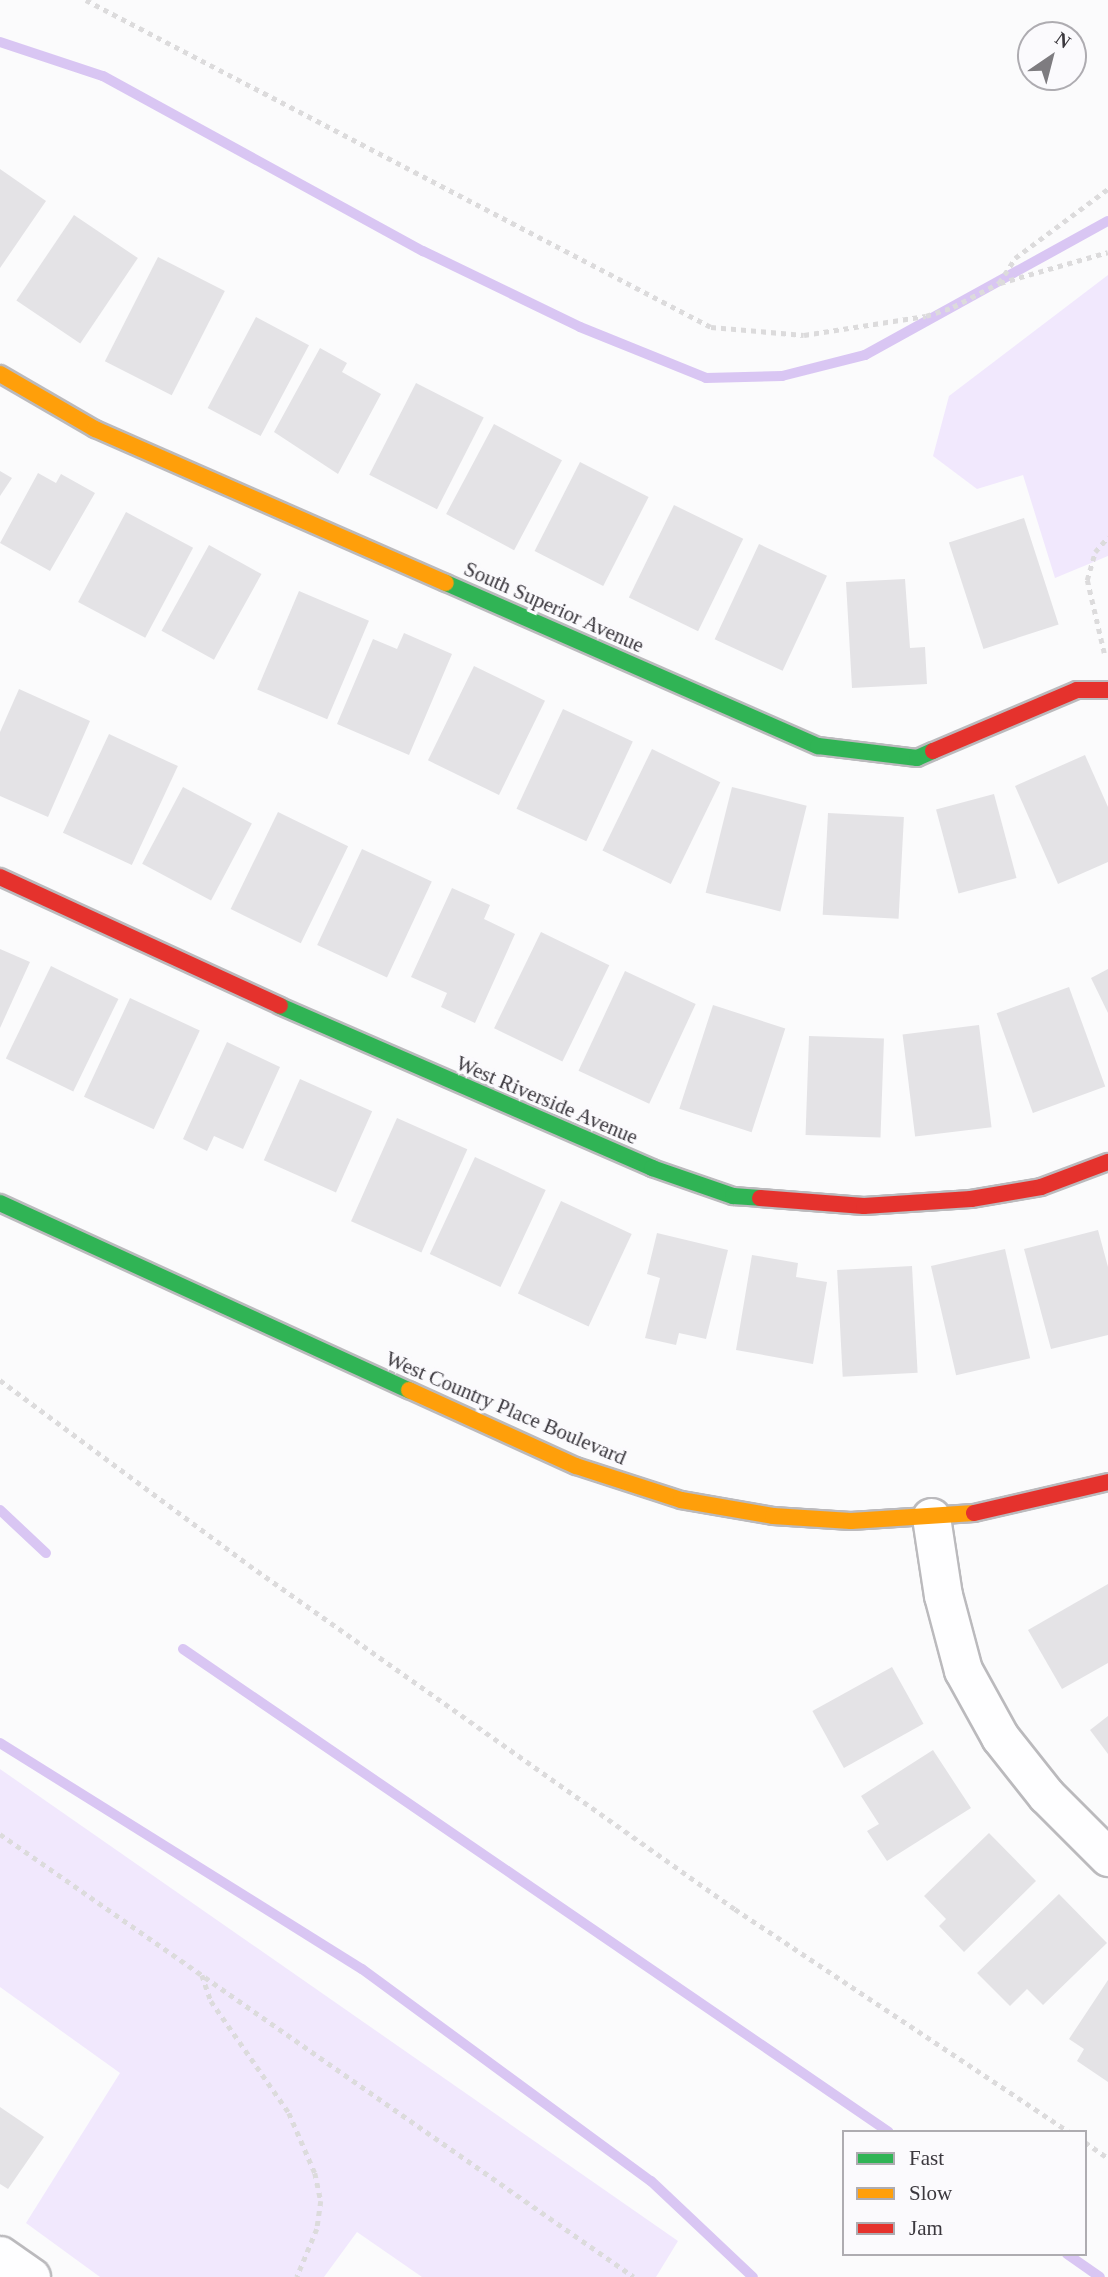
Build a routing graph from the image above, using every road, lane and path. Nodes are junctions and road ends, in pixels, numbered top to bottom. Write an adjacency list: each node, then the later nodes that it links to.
1 (86, 0): 4 (path)
2 (1108, 190): 4 (path)
3 (1108, 252): 4 (path)
4 (999, 283)
5 (0, 374): 7 (street, South Superior Avenue)
6 (1108, 537): 7 (path)
7 (1107, 689)
8 (0, 877): 9 (street, West Riverside Avenue)
9 (1108, 1162)
10 (0, 1203): 13 (street, West Country Place Boulevard)
11 (0, 1380): 17 (path)
12 (1108, 1482): 13 (street, West Country Place Boulevard)
13 (931, 1517): 15 (street)
14 (0, 1834): 16 (path)
15 (1108, 1857)
16 (201, 1974): 22 (path); 23 (path)
17 (1067, 2130)
18 (1087, 2143): 19 (path)
19 (1108, 2158)
20 (0, 2255): 21 (street)
21 (31, 2277)
22 (298, 2277)
23 (634, 2277)

